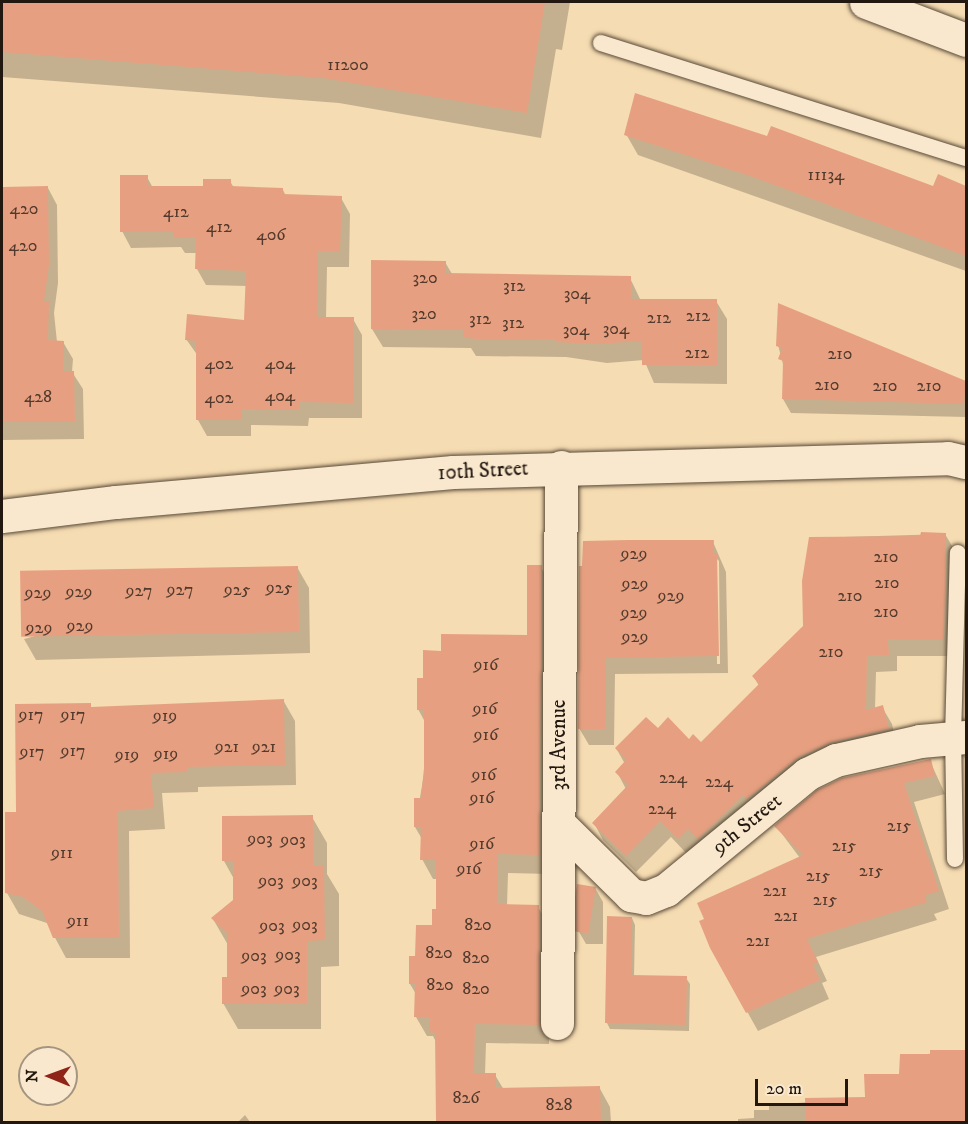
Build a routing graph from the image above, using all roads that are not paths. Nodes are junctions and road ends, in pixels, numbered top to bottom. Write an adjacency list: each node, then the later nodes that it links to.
1 (866, 2): 2 (street)
2 (966, 40)
3 (601, 43): 4 (lane)
4 (966, 158)
5 (966, 462): 6 (street, 10th Street)
6 (561, 467): 7 (street, 10th Street); 10 (street, 3rd Avenue)
7 (2, 516)
8 (958, 553): 9 (lane)
9 (960, 737): 10 (street, 9th Street); 11 (lane)
10 (558, 823): 12 (street, 3rd Avenue)
11 (955, 859)
12 (557, 1023)

